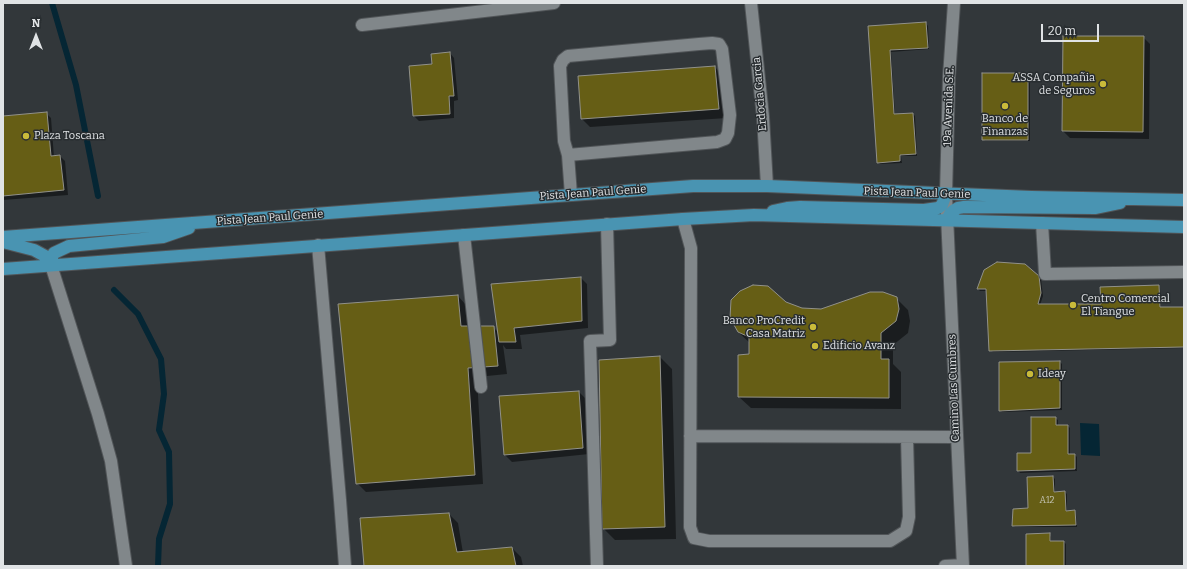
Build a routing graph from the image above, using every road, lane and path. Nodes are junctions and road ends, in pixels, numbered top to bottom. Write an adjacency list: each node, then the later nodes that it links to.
1 (554, 3): 4 (street)
2 (751, 3): 6 (street, Erdocia Garcia)
3 (954, 3): 7 (street, 19a Avenida S.E.)
4 (362, 25)
5 (568, 155): 5 (street); 8 (street)
6 (767, 186): 7 (main road, Pista Jean Paul Genie); 8 (main road, Pista Jean Paul Genie)
7 (946, 194): 9 (main road, Pista Jean Paul Genie); 11 (street, 19a Avenida S.E.); 12 (main road)
8 (571, 195): 14 (main road, Pista Jean Paul Genie)
9 (1138, 199): 10 (main road, Pista Jean Paul Genie); 11 (main road)
10 (1184, 200)
11 (947, 215): 12 (main road); 15 (main road); 30 (street, Camino Las Cumbres)
12 (754, 216): 13 (main road)
13 (682, 219): 17 (main road); 28 (street)
14 (221, 221): 21 (main road, Pista Jean Paul Genie); 24 (main road)
15 (1042, 223): 18 (main road); 26 (street)
16 (1184, 223): 18 (main road)
17 (607, 224): 20 (main road); 33 (street)
18 (1171, 227): 19 (main road)
19 (1184, 227)
20 (464, 235): 23 (main road); 27 (street)
21 (3, 237)
22 (3, 242): 24 (main road)
23 (318, 245): 24 (main road); 32 (street)
24 (51, 265): 25 (main road); 31 (street)
25 (3, 269)
26 (1184, 272)
27 (481, 387)
28 (690, 436): 29 (street); 29 (street)
29 (907, 437): 30 (street)
30 (956, 437): 35 (street, Camino Las Cumbres)
31 (126, 566)
32 (345, 566)
33 (597, 566)
34 (945, 566): 35 (street)
35 (963, 566)

